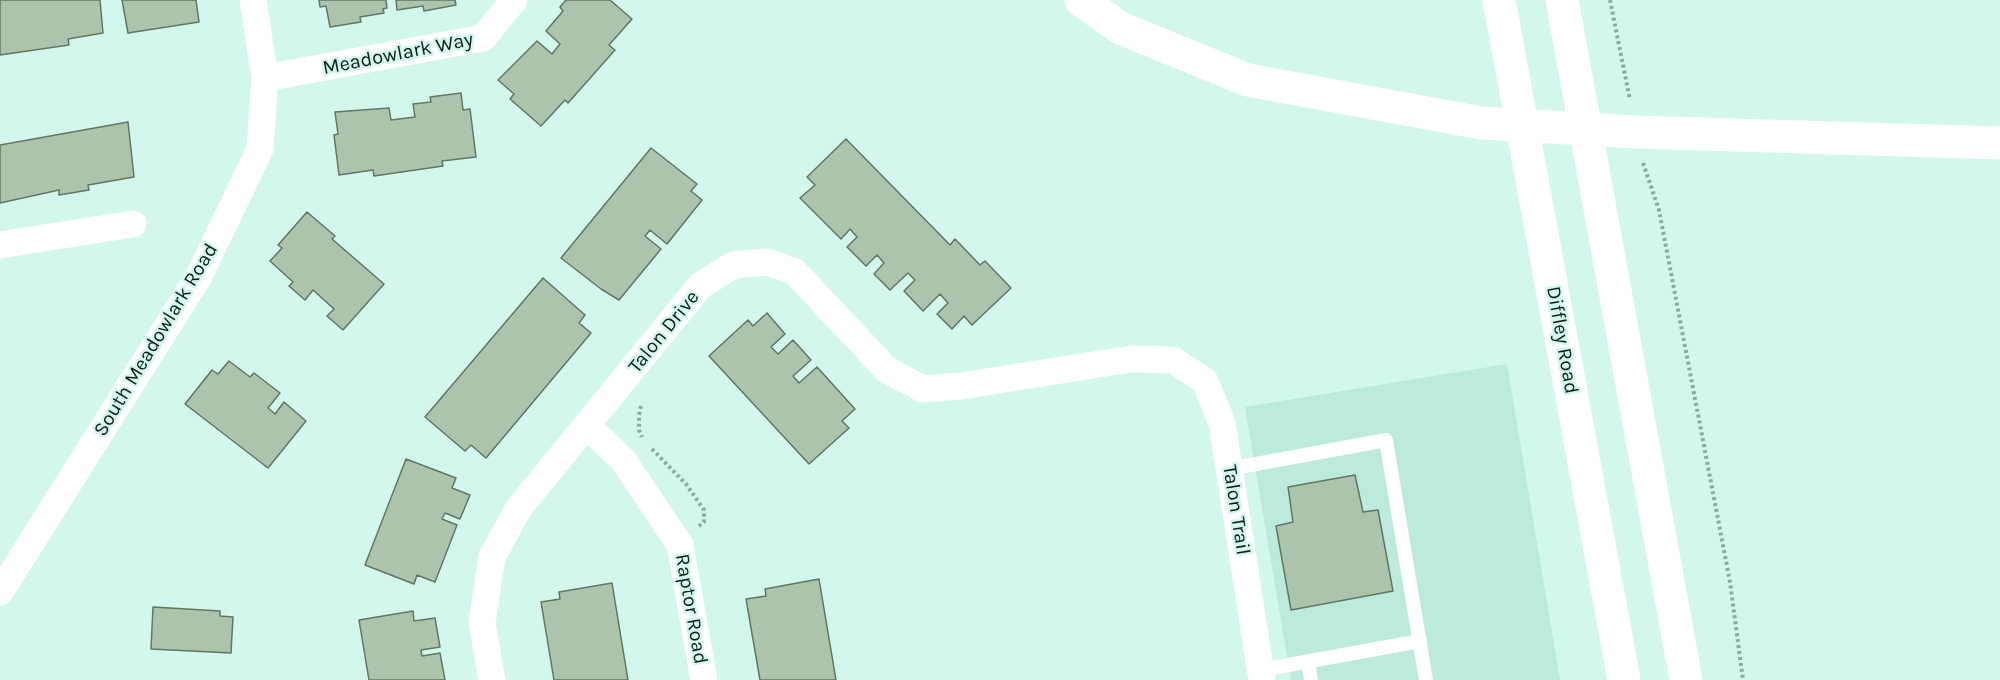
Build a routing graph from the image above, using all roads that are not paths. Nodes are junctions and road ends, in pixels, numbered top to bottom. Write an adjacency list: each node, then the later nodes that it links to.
1 (254, 0): 6 (street, South Meadowlark Road)
2 (514, 0): 6 (street, Meadowlark Way)
3 (1081, 0): 7 (main road)
4 (1498, 0): 7 (main road, Diffley Road)
5 (1562, 0): 8 (main road)
6 (266, 78): 15 (street, South Meadowlark Road)
7 (1521, 125): 8 (main road); 23 (main road, Diffley Road)
8 (1585, 130): 9 (main road); 24 (main road)
9 (2000, 144)
10 (133, 224): 11 (street)
11 (0, 245)
12 (1173, 360): 13 (street, Talon Drive); 14 (street, Talon Trail)
13 (587, 426): 19 (street, Talon Drive); 20 (street, Raptor Road)
14 (1229, 469): 16 (lane); 18 (street, Talon Trail)
15 (0, 592)
16 (1420, 641): 17 (lane); 22 (lane)
17 (1308, 661): 18 (lane); 21 (lane)
18 (1262, 675)
19 (492, 680)
20 (704, 680)
21 (1311, 680)
22 (1426, 680)
23 (1624, 680)
24 (1686, 680)

